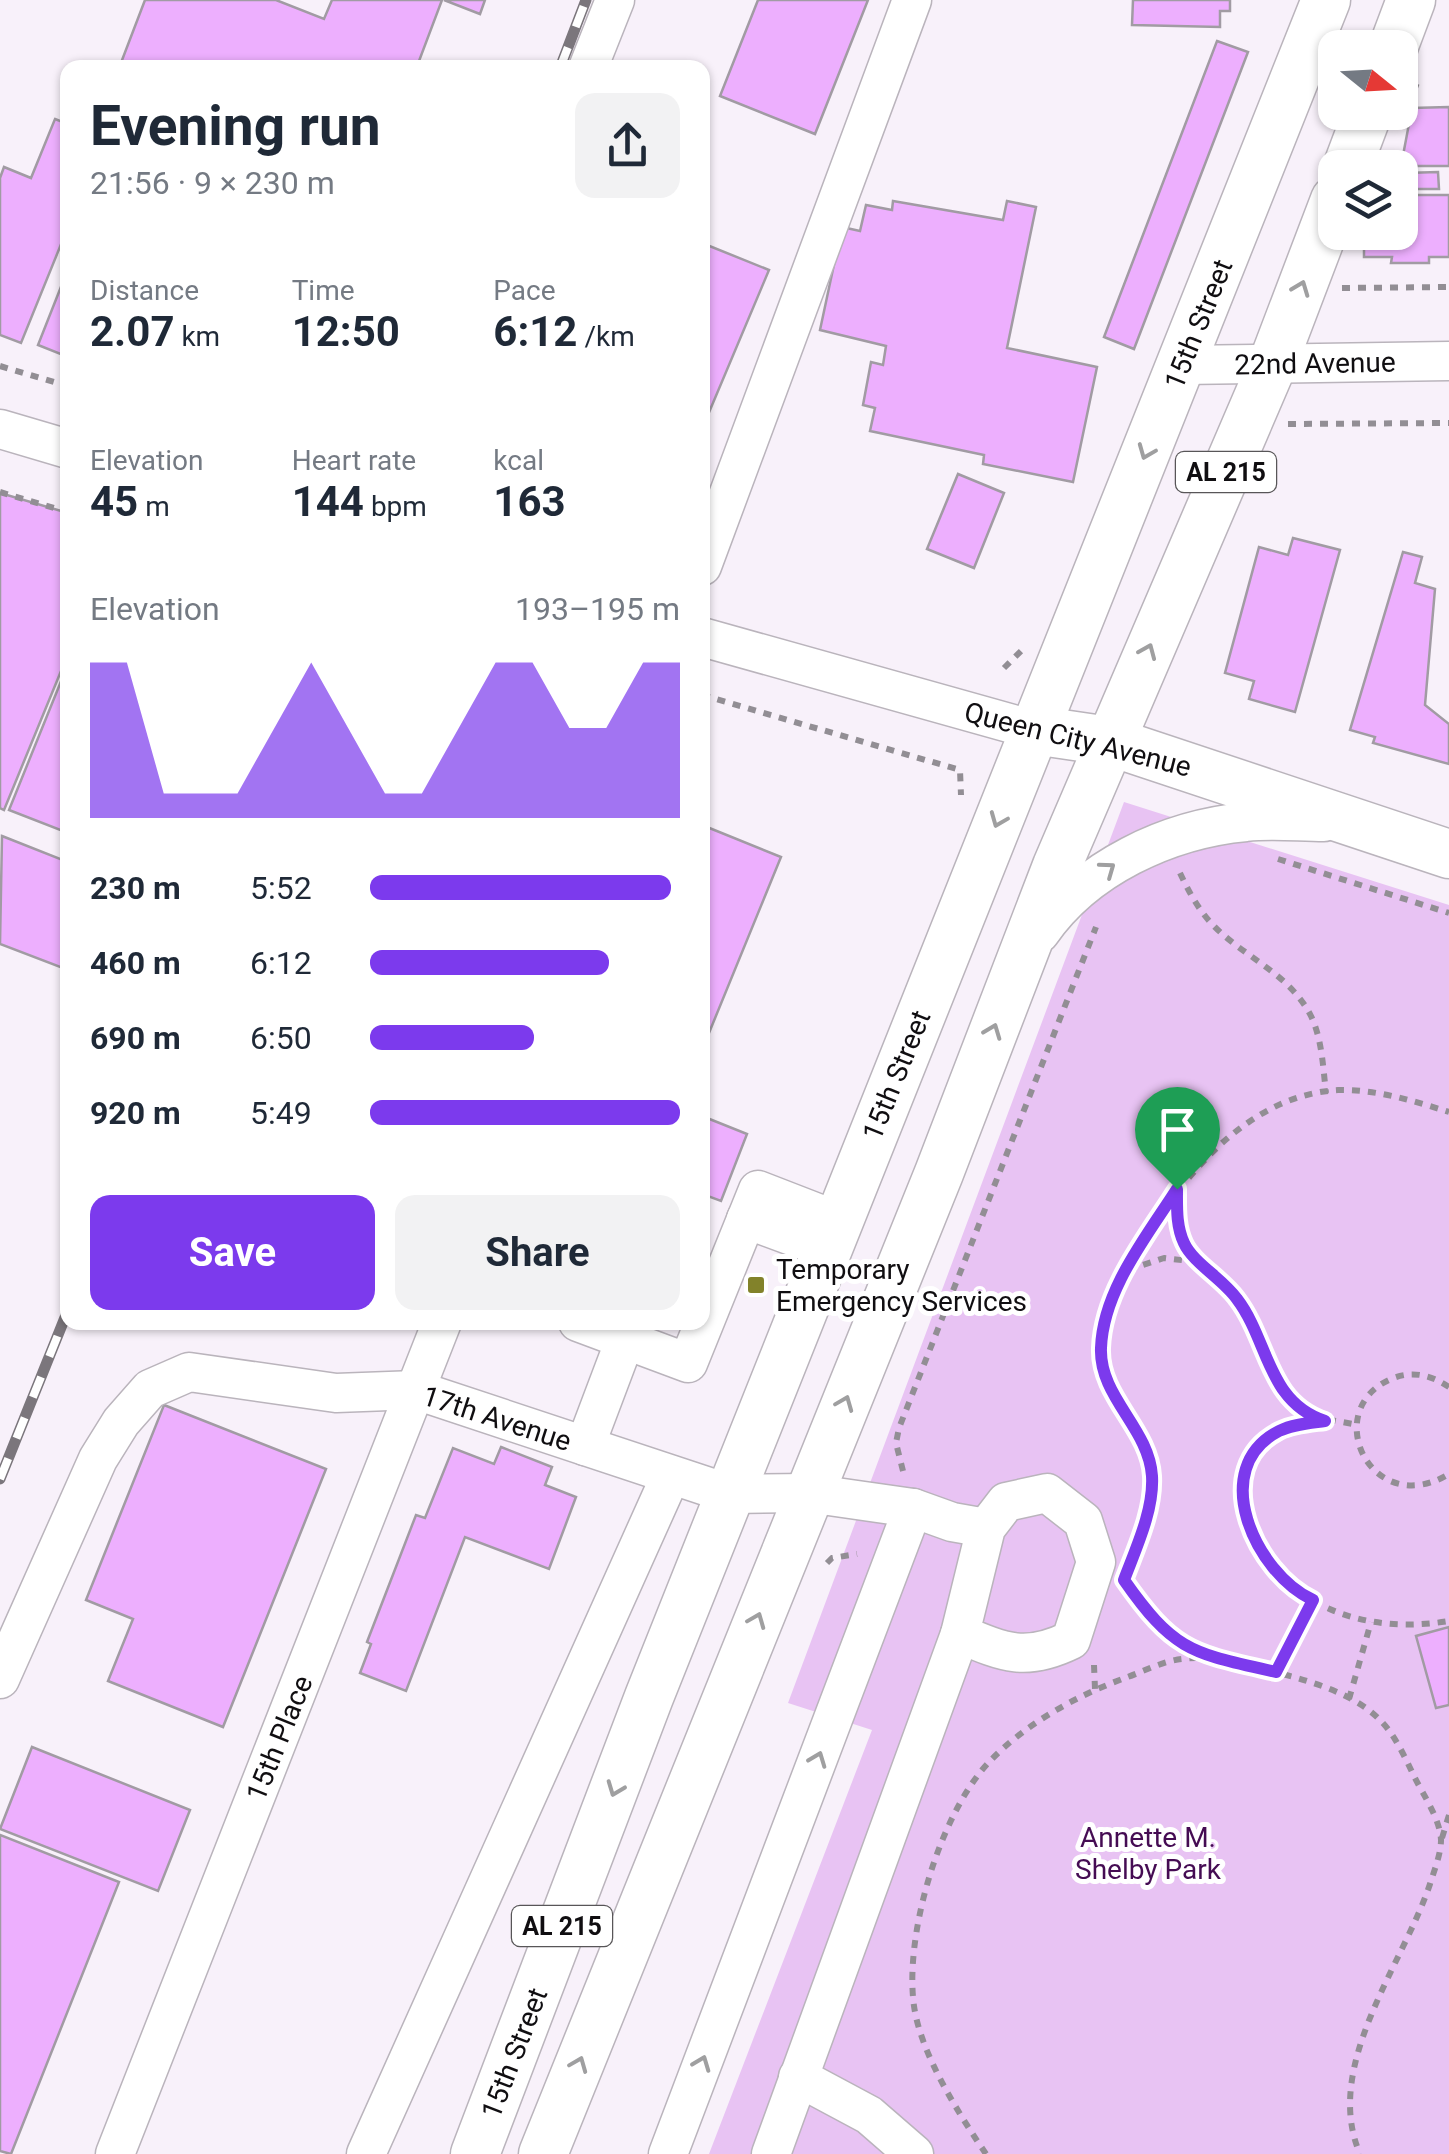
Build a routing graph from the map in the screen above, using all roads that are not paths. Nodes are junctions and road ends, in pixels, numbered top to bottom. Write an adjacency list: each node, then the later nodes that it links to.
1 (615, 0): 6 (street)
2 (912, 0): 13 (street)
3 (1326, 0): 10 (main road, 15th Street / AL 215)
4 (1411, 0): 5 (main road)
5 (1400, 30)
6 (591, 60)
7 (1321, 250): 9 (main road, AL 215, one-way to 7)
8 (1449, 361): 9 (street, 22nd Avenue)
9 (1289, 362): 10 (street, 22nd Avenue); 16 (main road, AL 215, one-way to 9)
10 (1181, 365): 15 (main road, 15th Street / AL 215, one-way to 15)
11 (0, 429): 12 (street)
12 (60, 447)
13 (710, 544)
14 (710, 648): 15 (street, Queen City Avenue)
15 (1034, 730): 16 (main road, Queen City Avenue); 20 (main road, 15th Street / AL 215, one-way to 20)
16 (1109, 741): 17 (main road, Queen City Avenue); 19 (main road, AL 215)
17 (1354, 822): 18 (main road, Queen City Avenue); 19 (street, one-way to 17)
18 (1449, 854)
19 (1018, 964): 29 (main road, AL 215, one-way to 19)
20 (833, 1235): 21 (street); 30 (main road, 15th Street / AL 215)
21 (710, 1309)
22 (439, 1330): 26 (street, 15th Place)
23 (599, 1330): 25 (street)
24 (702, 1330): 25 (street)
25 (625, 1340): 27 (street)
26 (416, 1390): 27 (street, 17th Avenue); 34 (street, 17th Avenue); 36 (street, 15th Place)
27 (585, 1446): 28 (street, 17th Avenue)
28 (671, 1476): 30 (street, 17th Avenue); 37 (street)
29 (808, 1493): 30 (street, 17th Avenue); 31 (street, 17th Avenue); 39 (main road, AL 215, one-way to 29)
30 (730, 1494): 38 (main road, 15th Street / AL 215, one-way to 38)
31 (902, 1507): 32 (street, 17th Avenue); 40 (street, one-way to 31)
32 (986, 1528): 33 (street); 33 (street)
33 (960, 1634): 35 (street)
34 (0, 1678)
35 (798, 2077): 41 (street); 42 (street)
36 (115, 2154)
37 (366, 2154)
38 (475, 2154)
39 (543, 2154)
40 (668, 2154)
41 (770, 2154)
42 (914, 2154)

